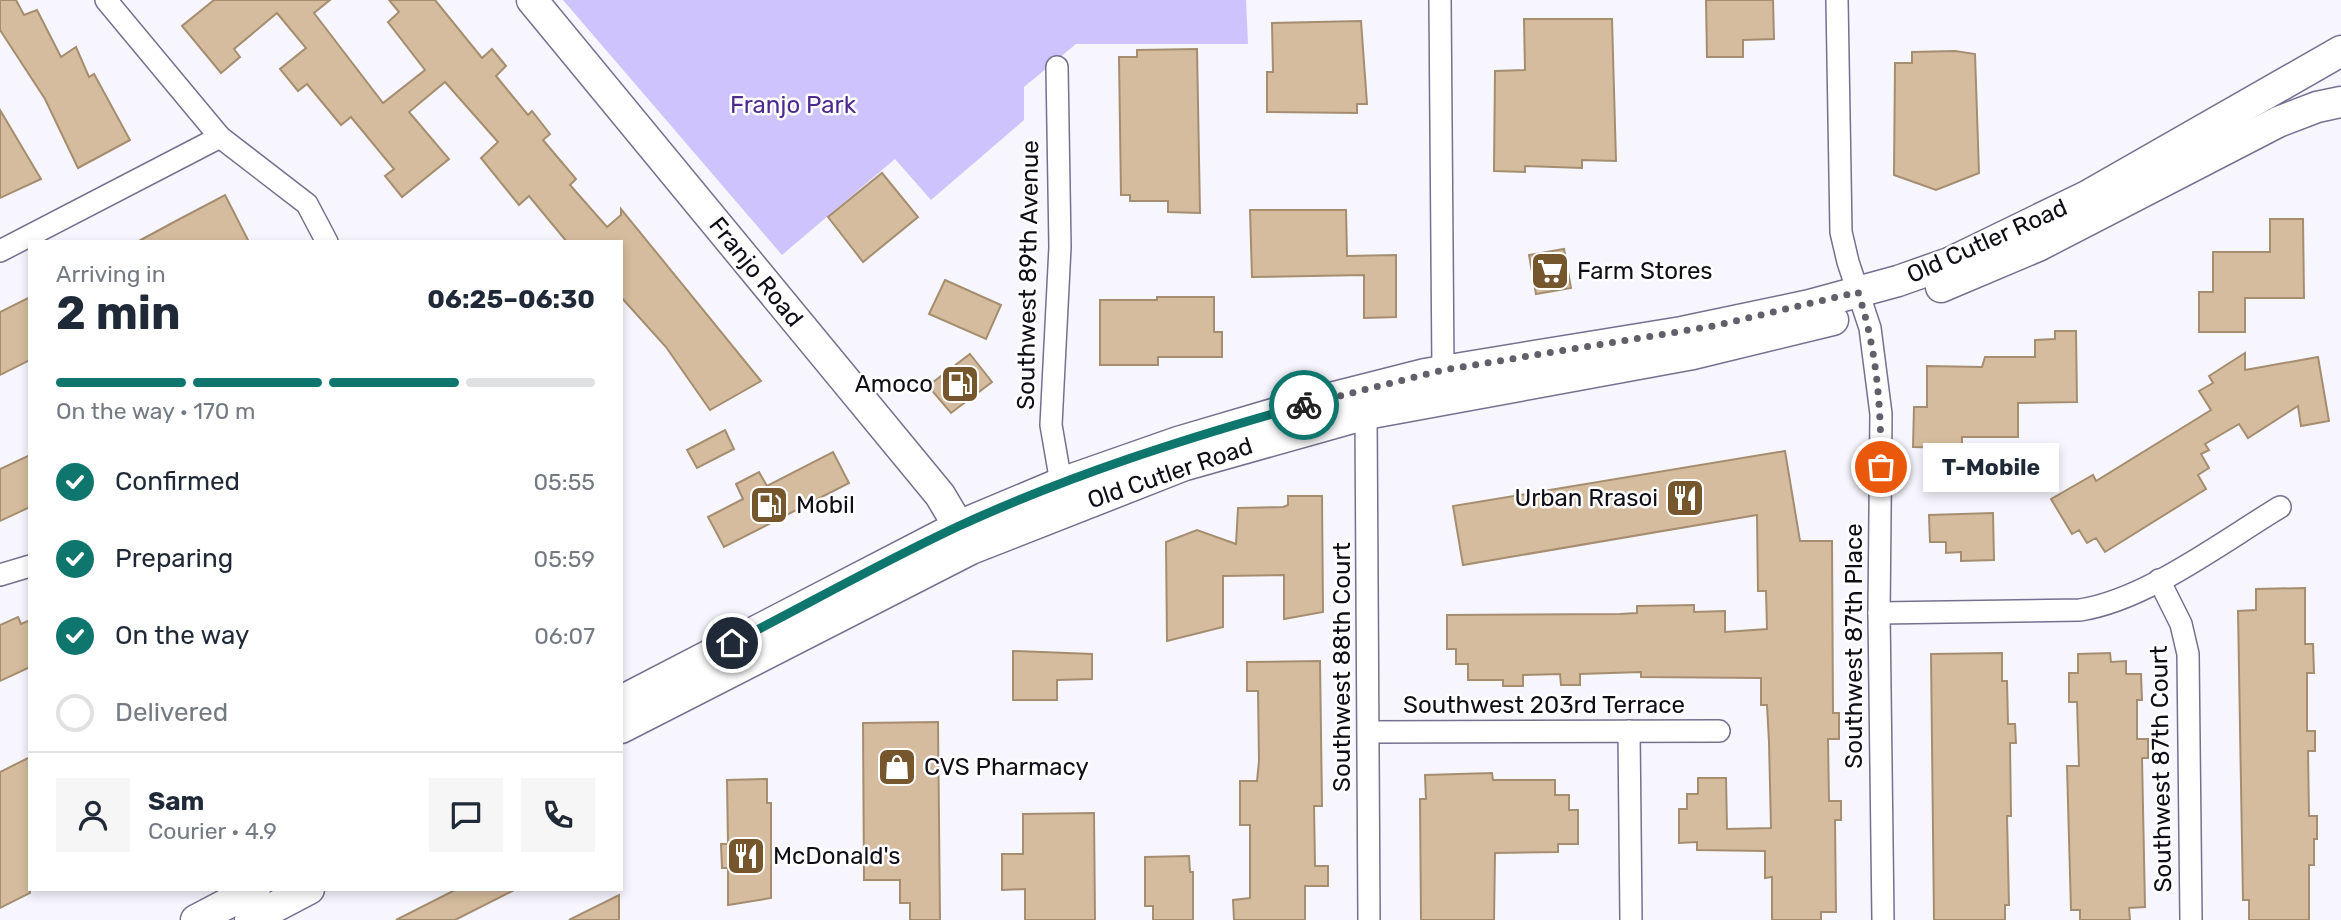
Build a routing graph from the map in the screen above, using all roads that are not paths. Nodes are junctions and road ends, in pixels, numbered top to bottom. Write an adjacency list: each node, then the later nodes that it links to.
1 (532, 0): 20 (main road, Franjo Road)
2 (1440, 0): 15 (street)
3 (1837, 0): 13 (street, Southwest 87th Place)
4 (116, 3): 9 (street)
5 (2341, 51): 8 (main road, Old Cutler Road)
6 (1057, 67): 18 (street, Southwest 89th Avenue)
7 (2341, 102): 10 (main road, Old Cutler Road)
8 (2238, 110): 10 (main road); 13 (main road, Old Cutler Road)
9 (220, 137): 11 (street); 12 (street)
10 (2223, 149): 13 (main road, Old Cutler Road)
11 (326, 240)
12 (0, 251)
13 (1861, 302): 14 (main road, Old Cutler Road); 24 (street, Southwest 87th Place)
14 (1619, 354): 15 (main road, Old Cutler Road); 16 (main road, Old Cutler Road)
15 (1443, 370): 17 (main road, Old Cutler Road)
16 (1366, 414): 17 (main road, Old Cutler Road); 30 (street, Southwest 88th Court)
17 (1310, 416): 18 (main road, Old Cutler Road); 20 (main road, Old Cutler Road)
18 (1061, 483): 20 (main road, Old Cutler Road)
19 (2280, 507): 23 (street)
20 (966, 537): 25 (main road, Old Cutler Road)
21 (28, 567): 22 (street)
22 (0, 575)
23 (2159, 580): 24 (street); 38 (street, Southwest 87th Court)
24 (1878, 613): 37 (street, Southwest 87th Place)
25 (664, 692): 26 (main road, Old Cutler Road); 27 (main road, Old Cutler Road)
26 (623, 701)
27 (623, 726)
28 (1629, 731): 29 (street, Southwest 203rd Terrace); 30 (street, Southwest 203rd Terrace); 36 (street)
29 (1719, 731)
30 (1370, 732): 35 (street, Southwest 88th Court)
31 (252, 891): 33 (main road)
32 (305, 891): 34 (main road)
33 (213, 916)
34 (250, 920)
35 (1369, 920)
36 (1631, 920)
37 (1883, 920)
38 (2191, 920)

